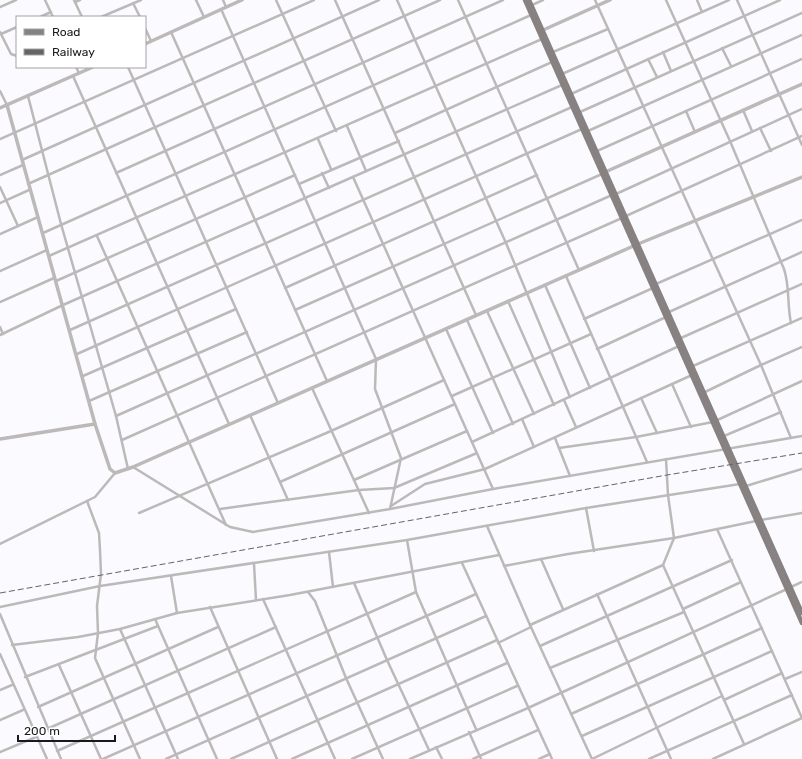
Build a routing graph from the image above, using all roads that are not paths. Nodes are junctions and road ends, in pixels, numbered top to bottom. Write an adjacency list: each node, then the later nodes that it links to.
1 (16, 0): 30 (street)
2 (45, 0): 33 (street)
3 (80, 0): 26 (street)
4 (141, 0): 27 (street)
5 (196, 0): 45 (street)
6 (223, 0): 31 (street)
7 (242, 0): 31 (street)
8 (276, 0): 36 (street)
9 (314, 0): 36 (street)
10 (335, 0): 46 (street)
11 (380, 0): 46 (street)
12 (397, 0): 43 (street)
13 (440, 0): 43 (street)
14 (458, 0): 47 (street)
15 (503, 0): 47 (street)
16 (525, 0): 37 (main road)
17 (529, 0): 28 (main road)
18 (543, 0): 28 (street)
19 (595, 0): 29 (street)
20 (610, 0): 29 (street)
21 (666, 0): 48 (street)
22 (697, 0): 34 (street)
23 (728, 0): 34 (street)
24 (737, 0): 44 (street)
25 (780, 0): 44 (street)
26 (74, 1): 40 (street)
27 (133, 3): 41 (street); 42 (street)
28 (531, 5): 52 (main road)
29 (598, 6): 50 (street); 52 (street)
30 (0, 7)
31 (226, 7): 32 (street)
32 (222, 9): 45 (street); 57 (street)
33 (51, 12): 38 (street); 39 (street)
34 (702, 12): 48 (street)
35 (802, 13): 55 (street)
36 (282, 14): 57 (street); 59 (street)
37 (531, 15): 52 (main road); 62 (street)
38 (42, 16)
39 (53, 16)
40 (82, 16)
41 (103, 16)
42 (140, 16)
43 (404, 16): 60 (street); 61 (street)
44 (744, 16): 55 (street); 64 (street)
45 (204, 17): 53 (street)
46 (343, 17): 59 (street); 60 (street)
47 (465, 17): 61 (street); 62 (street)
48 (676, 22): 64 (street); 67 (street)
49 (16, 27): 54 (street)
50 (608, 29): 67 (street); 68 (street)
51 (146, 30): 63 (street)
52 (541, 31): 58 (main road)
53 (171, 32): 63 (street); 72 (street)
54 (1, 33): 71 (street)
55 (753, 34): 66 (street); 70 (street)
56 (802, 35): 70 (street)
57 (233, 36): 72 (street); 75 (street)
58 (544, 38): 68 (main road); 80 (main road); 81 (street)
59 (293, 39): 75 (street); 76 (street)
60 (353, 39): 76 (street); 78 (street)
61 (415, 40): 78 (street); 79 (street)
62 (476, 40): 79 (street); 81 (street)
63 (151, 41): 65 (street)
64 (685, 42): 69 (street); 77 (street)
65 (146, 44)
66 (722, 48): 77 (street); 82 (street)
67 (618, 50): 86 (street); 90 (street)
68 (552, 52): 90 (main road)
69 (663, 52): 73 (street); 87 (street)
70 (761, 54): 82 (street); 89 (street)
71 (16, 56)
72 (182, 59): 93 (street); 95 (street)
73 (648, 59): 86 (street); 92 (street)
74 (802, 59): 89 (street)
75 (244, 60): 95 (street); 96 (street)
76 (304, 61): 96 (street); 98 (street)
77 (694, 61): 87 (street); 94 (street)
78 (364, 62): 98 (street); 100 (street)
79 (425, 62): 100 (street); 101 (street)
80 (552, 62): 99 (main road); 102 (street)
81 (487, 64): 101 (street); 102 (street)
82 (731, 66): 94 (street)
83 (76, 68): 88 (street)
84 (91, 68): 88 (street)
85 (128, 68): 93 (street)
86 (626, 69): 103 (street); 105 (street)
87 (671, 71): 92 (street)
88 (79, 73): 91 (street)
89 (770, 73): 106 (street); 108 (street)
90 (562, 74): 105 (main road)
91 (73, 76): 107 (street); 109 (street)
92 (657, 77): 103 (street)
93 (134, 80): 109 (street); 110 (street)
94 (702, 80): 108 (street); 115 (street)
95 (193, 83): 110 (street); 113 (street)
96 (254, 84): 113 (street); 114 (street)
97 (802, 84): 106 (street)
98 (314, 85): 114 (street); 117 (street)
99 (562, 85): 112 (main road); 119 (street)
100 (374, 86): 117 (street); 118 (street)
101 (436, 87): 118 (street); 121 (street)
102 (497, 87): 119 (street); 121 (street)
103 (635, 87): 115 (street); 124 (street)
104 (0, 91): 111 (street)
105 (571, 94): 124 (main road)
106 (779, 94): 122 (street); 125 (street)
107 (28, 96): 111 (street); 127 (street)
108 (711, 100): 123 (street); 126 (street)
109 (84, 102): 127 (street); 128 (street)
110 (144, 104): 128 (street); 131 (street)
111 (7, 105): 116 (street); 142 (street)
112 (572, 106): 134 (main road); 140 (street)
113 (204, 107): 131 (street); 133 (street)
114 (264, 107): 133 (street); 135 (street)
115 (643, 107): 130 (street); 138 (street)
116 (0, 108)
117 (324, 108): 135 (street); 136 (street)
118 (385, 109): 129 (street); 143 (street)
119 (507, 109): 137 (street); 140 (street)
120 (802, 109): 125 (street)
121 (446, 110): 137 (street); 143 (street)
122 (743, 110): 126 (street); 139 (street)
123 (686, 111): 130 (street); 141 (street)
124 (579, 112): 138 (main road)
125 (789, 115): 132 (street); 144 (street)
126 (720, 120): 141 (street); 148 (street)
127 (34, 125): 142 (street); 152 (street)
128 (96, 126): 151 (street); 152 (street)
129 (347, 126): 136 (street); 161 (street)
130 (652, 126): 150 (street); 156 (street)
131 (154, 128): 151 (street); 153 (street)
132 (760, 128): 139 (street); 154 (street)
133 (214, 129): 153 (street); 155 (street)
134 (582, 129): 160 (street); 170 (main road)
135 (274, 130): 155 (street); 157 (street)
136 (336, 131): 146 (street)
137 (456, 131): 158 (street); 159 (street)
138 (588, 131): 156 (main road)
139 (752, 131): 148 (street)
140 (517, 132): 159 (street); 160 (street)
141 (695, 132): 150 (street)
142 (15, 133): 145 (street); 162 (street)
143 (395, 133): 147 (street)
144 (800, 137): 149 (street); 154 (street)
145 (0, 139)
146 (318, 139): 157 (street); 166 (street)
147 (399, 141): 158 (street); 161 (street)
148 (730, 141): 163 (street); 165 (street)
149 (802, 145)
150 (661, 147): 165 (street); 170 (street)
151 (106, 150): 168 (street); 173 (street)
152 (41, 151): 162 (street); 173 (street)
153 (165, 151): 168 (street); 171 (street)
154 (771, 151): 163 (street)
155 (224, 152): 171 (street); 174 (street)
156 (597, 152): 170 (main road)
157 (285, 153): 174 (street); 175 (street)
158 (404, 154): 167 (street); 179 (street)
159 (466, 154): 177 (street); 179 (street)
160 (527, 154): 176 (street); 177 (street)
161 (360, 158): 166 (street); 167 (street)
162 (22, 160): 164 (street)
163 (740, 164): 186 (street); 191 (street)
164 (23, 165): 172 (street); 181 (street)
165 (670, 168): 186 (street); 187 (street)
166 (331, 169): 169 (street)
167 (366, 171): 178 (street)
168 (116, 173): 188 (street)
169 (322, 173): 182 (street); 184 (street)
170 (604, 173): 187 (main road); 194 (street)
171 (175, 174): 188 (street); 189 (street)
172 (0, 175)
173 (48, 175): 181 (street); 211 (street)
174 (235, 175): 189 (street); 190 (street)
175 (295, 175): 182 (street); 190 (street)
176 (537, 175): 193 (street); 194 (street)
177 (476, 176): 193 (street); 195 (street)
178 (353, 177): 184 (street); 196 (street)
179 (415, 177): 195 (street); 196 (street)
180 (802, 177): 191 (street)
181 (28, 184): 185 (street)
182 (299, 184): 192 (street)
183 (0, 187): 197 (street)
184 (329, 188): 192 (street)
185 (29, 190): 197 (street); 199 (street)
186 (682, 190): 200 (street); 207 (street)
187 (614, 194): 200 (main road); 204 (street)
188 (126, 195): 201 (street); 211 (street)
189 (186, 197): 201 (street); 202 (street)
190 (244, 197): 202 (street); 203 (street)
191 (752, 197): 207 (street); 215 (street)
192 (305, 198): 203 (street); 208 (street)
193 (486, 198): 206 (street); 210 (street)
194 (547, 198): 204 (street); 206 (street)
195 (425, 199): 209 (street); 210 (street)
196 (364, 200): 208 (street); 209 (street)
197 (6, 201): 198 (street); 212 (street)
198 (0, 203)
199 (38, 217): 212 (street); 213 (street)
200 (624, 217): 219 (street); 225 (main road)
201 (137, 218): 216 (street); 217 (street)
202 (196, 219): 217 (street); 218 (street)
203 (255, 220): 218 (street); 221 (street)
204 (557, 220): 219 (street); 220 (street)
205 (802, 220): 215 (street)
206 (496, 221): 220 (street); 224 (street)
207 (695, 221): 225 (street); 231 (street)
208 (315, 222): 221 (street); 222 (street)
209 (374, 222): 222 (street); 223 (street)
210 (434, 222): 223 (street); 224 (street)
211 (61, 224): 213 (street); 226 (street)
212 (18, 226): 214 (street)
213 (43, 233): 227 (street)
214 (0, 234)
215 (768, 235): 231 (street); 232 (street)
216 (97, 236): 226 (street); 230 (street)
217 (147, 240): 230 (street); 233 (street)
218 (206, 242): 233 (street); 235 (street)
219 (566, 242): 234 (street); 240 (street)
220 (506, 243): 234 (street); 239 (street)
221 (265, 244): 235 (street); 236 (street)
222 (325, 244): 236 (street); 237 (street)
223 (384, 244): 237 (street); 238 (street)
224 (444, 244): 238 (street); 239 (street)
225 (636, 245): 240 (street); 248 (main road)
226 (68, 248): 229 (street); 242 (street)
227 (48, 249): 229 (street); 241 (street)
228 (802, 252): 232 (street)
229 (49, 256): 244 (street)
230 (107, 258): 242 (street); 245 (street)
231 (713, 260): 248 (street); 250 (street)
232 (781, 262): 250 (street); 256 (street)
233 (157, 264): 245 (street); 249 (street)
234 (515, 265): 255 (street); 257 (street)
235 (216, 266): 249 (street); 251 (street)
236 (275, 266): 251 (street); 252 (street)
237 (334, 266): 252 (street); 253 (street)
238 (393, 266): 253 (street); 254 (street)
239 (454, 266): 254 (street); 255 (street)
240 (579, 270): 243 (street)
241 (0, 271)
242 (75, 273): 244 (street); 258 (street)
243 (566, 276): 247 (street); 275 (street)
244 (56, 279): 260 (street); 261 (street)
245 (117, 281): 258 (street); 262 (street)
246 (802, 284): 256 (street)
247 (545, 285): 257 (street); 291 (street)
248 (655, 286): 269 (main road); 272 (main road); 275 (street)
249 (167, 287): 262 (street); 264 (street)
250 (724, 287): 269 (street); 270 (street)
251 (226, 288): 263 (street); 264 (street)
252 (285, 288): 265 (street)
253 (344, 288): 265 (street); 266 (street)
254 (403, 288): 266 (street); 268 (street)
255 (464, 288): 268 (street); 271 (street)
256 (789, 290): 270 (street); 277 (street)
257 (527, 293): 259 (street); 297 (street)
258 (82, 297): 261 (street); 276 (street)
259 (508, 301): 267 (street); 303 (street)
260 (0, 302)
261 (63, 305): 281 (street); 286 (street)
262 (128, 305): 276 (street); 279 (street)
263 (236, 309): 282 (street); 283 (street)
264 (177, 310): 279 (street); 282 (street)
265 (295, 310): 284 (street)
266 (354, 310): 284 (street); 285 (street)
267 (487, 310): 271 (street); 306 (street)
268 (413, 311): 285 (street); 288 (street)
269 (669, 312): 289 (main road)
270 (736, 313): 289 (street); 290 (street)
271 (476, 315): 274 (street)
272 (666, 317): 293 (main road); 296 (street)
273 (802, 318): 277 (street)
274 (466, 319): 280 (street); 313 (street)
275 (584, 319): 287 (street)
276 (88, 322): 281 (street); 292 (street)
277 (791, 323): 290 (street)
278 (0, 327): 286 (street)
279 (138, 327): 292 (street); 295 (street)
280 (446, 328): 288 (street); 319 (street)
281 (70, 330): 299 (street)
282 (187, 331): 295 (street); 298 (street)
283 (247, 332): 298 (street); 300 (street)
284 (305, 332): 300 (street); 301 (street)
285 (364, 332): 301 (street); 302 (street)
286 (1, 334)
287 (591, 334): 291 (street); 296 (street)
288 (426, 338): 302 (street); 315 (street)
289 (681, 338): 305 (main road)
290 (749, 342): 304 (street); 305 (street)
291 (571, 344): 297 (street); 321 (street)
292 (96, 346): 299 (street); 307 (street)
293 (680, 346): 310 (main road); 314 (street)
294 (802, 347): 304 (street)
295 (148, 349): 307 (street); 308 (street)
296 (597, 349): 314 (street)
297 (551, 352): 303 (street); 327 (street)
298 (197, 353): 308 (street); 309 (street)
299 (77, 354): 311 (street)
300 (256, 354): 309 (street); 312 (street)
301 (315, 355): 312 (street); 316 (street)
302 (376, 359): 316 (street); 336 (street)
303 (533, 359): 306 (street); 334 (street)
304 (761, 365): 322 (street); 325 (street)
305 (693, 366): 322 (main road)
306 (513, 368): 313 (street); 338 (street)
307 (102, 369): 311 (street); 323 (street)
308 (157, 371): 323 (street); 324 (street)
309 (207, 375): 324 (street); 328 (street)
310 (692, 375): 318 (street); 343 (main road)
311 (83, 376): 331 (street)
312 (266, 376): 328 (street); 332 (street)
313 (493, 378): 319 (street); 346 (street)
314 (610, 379): 321 (street); 335 (street)
315 (444, 380): 326 (street); 336 (street)
316 (327, 381): 320 (street)
317 (802, 381): 325 (street)
318 (672, 384): 329 (street); 348 (street)
319 (472, 387): 326 (street); 352 (street)
320 (312, 388): 332 (street); 349 (street)
321 (590, 388): 327 (street)
322 (705, 392): 343 (main road)
323 (109, 393): 331 (street); 340 (street)
324 (168, 394): 340 (street); 341 (street)
325 (774, 394): 337 (street); 343 (street)
326 (452, 396): 333 (street)
327 (570, 397): 330 (street)
328 (217, 398): 341 (street); 345 (street)
329 (641, 398): 335 (street); 353 (street)
330 (564, 400): 334 (street); 347 (street)
331 (89, 401): 344 (street)
332 (278, 403): 339 (street)
333 (455, 404): 350 (street); 351 (street)
334 (554, 405): 338 (street)
335 (622, 406): 347 (street); 356 (street)
336 (381, 408): 349 (street); 351 (street)
337 (781, 412): 354 (street); 358 (street)
338 (534, 414): 342 (street)
339 (250, 415): 345 (street); 368 (street)
340 (116, 416): 360 (street)
341 (178, 416): 360 (street); 361 (street)
342 (522, 419): 346 (street); 363 (street)
343 (715, 421): 348 (street); 354 (main road); 365 (main road)
344 (95, 424): 359 (street); 376 (street)
345 (229, 424): 361 (street)
346 (513, 424): 352 (street)
347 (576, 427): 357 (street)
348 (691, 427): 353 (street)
349 (331, 431): 367 (street); 368 (street)
350 (467, 431): 362 (street); 369 (street)
351 (391, 432): 367 (street); 369 (street)
352 (493, 433): 362 (street)
353 (657, 433): 356 (street)
354 (724, 436): 365 (main road)
355 (802, 436): 358 (street)
356 (636, 437): 364 (street); 371 (street)
357 (555, 438): 363 (street); 364 (street)
358 (791, 438): 365 (street)
359 (0, 439)
360 (122, 440): 373 (street)
361 (190, 442): 372 (street); 380 (street)
362 (472, 442): 366 (street)
363 (534, 447): 374 (street)
364 (559, 448): 377 (street)
365 (728, 450): 370 (street); 381 (main road)
366 (477, 453): 374 (street); 382 (street)
367 (341, 454): 378 (street); 379 (street)
368 (269, 458): 379 (street); 380 (street)
369 (401, 458): 378 (street); 382 (street)
370 (666, 460): 371 (street); 385 (street)
371 (647, 462): 377 (street)
372 (133, 467): 373 (street); 386 (street)
373 (128, 469): 376 (street)
374 (485, 469): 383 (street); 389 (street)
375 (802, 469): 381 (street)
376 (114, 472): 388 (street)
377 (570, 476): 383 (street)
378 (354, 480): 384 (street)
379 (280, 482): 387 (street)
380 (208, 484): 386 (street); 391 (street)
381 (742, 485): 385 (street); 395 (main road)
382 (394, 488): 384 (street); 389 (street)
383 (493, 489): 389 (street)
384 (359, 490): 387 (street); 393 (street)
385 (668, 494): 390 (street); 399 (street)
386 (178, 495): 392 (street); 396 (street)
387 (288, 500): 391 (street)
388 (87, 501): 401 (street); 416 (street)
389 (390, 508): 393 (street)
390 (586, 508): 397 (street); 402 (street)
391 (220, 509): 396 (street)
392 (139, 513)
393 (369, 513): 396 (street)
394 (802, 514): 395 (street)
395 (759, 521): 398 (street); 419 (main road)
396 (226, 525)
397 (487, 526): 400 (street); 404 (street)
398 (717, 529): 399 (street); 406 (street)
399 (674, 538): 402 (street); 409 (street)
400 (408, 540): 403 (street); 411 (street)
401 (0, 544)
402 (594, 551): 405 (street)
403 (329, 552): 408 (street); 417 (street)
404 (499, 555): 407 (street); 410 (street)
405 (541, 559): 410 (street); 429 (street)
406 (732, 560): 413 (street); 418 (street)
407 (462, 563): 411 (street); 422 (street)
408 (254, 564): 412 (street); 425 (street)
409 (663, 565): 418 (street); 423 (street)
410 (504, 566): 441 (street)
411 (411, 572): 415 (street); 421 (street)
412 (171, 576): 416 (street); 431 (street)
413 (742, 582): 426 (street); 430 (street)
414 (802, 582): 419 (street)
415 (354, 584): 417 (street); 432 (street)
416 (100, 586): 427 (street); 448 (street)
417 (333, 587): 420 (street)
418 (673, 587): 430 (street); 436 (street)
419 (789, 588): 426 (street); 433 (main road); 439 (main road)
420 (308, 592): 424 (street); 446 (street)
421 (416, 592): 432 (street); 437 (street)
422 (476, 594): 435 (street); 437 (street)
423 (597, 594): 429 (street); 436 (street)
424 (263, 599): 425 (street); 443 (street)
425 (256, 600): 428 (street)
426 (752, 605): 444 (street); 447 (street)
427 (0, 607)
428 (210, 607): 431 (street); 442 (street)
429 (563, 609): 441 (street)
430 (684, 610): 447 (street); 451 (street)
431 (177, 613): 438 (street)
432 (366, 613): 446 (street); 449 (street)
433 (802, 613)
434 (0, 614): 454 (street)
435 (486, 616): 450 (street); 453 (street)
436 (607, 616): 451 (street); 455 (street)
437 (426, 617): 449 (street); 450 (street)
438 (155, 619): 440 (street); 445 (street)
439 (802, 623)
440 (158, 626): 452 (street); 456 (street)
441 (531, 626): 453 (street); 455 (street)
442 (218, 627): 456 (street); 457 (street)
443 (276, 627): 457 (street); 458 (street)
444 (762, 628): 460 (street); 462 (street)
445 (120, 629): 448 (street); 452 (street)
446 (326, 631): 458 (street); 463 (street)
447 (694, 632): 462 (street); 465 (street)
448 (98, 633): 454 (street); 459 (street)
449 (377, 638): 463 (street); 464 (street)
450 (436, 638): 464 (street); 467 (street)
451 (617, 638): 465 (street); 470 (street)
452 (125, 639): 459 (street); 466 (street)
453 (497, 641): 467 (street); 468 (street)
454 (12, 645): 478 (street)
455 (540, 646): 470 (street)
456 (168, 649): 466 (street); 472 (street)
457 (228, 649): 471 (street); 472 (street)
458 (286, 649): 471 (street); 474 (street)
459 (96, 650): 469 (street); 476 (street)
460 (772, 651): 475 (street); 477 (street)
461 (0, 654): 483 (street)
462 (704, 655): 477 (street); 482 (street)
463 (337, 656): 474 (street); 479 (street)
464 (387, 660): 479 (street); 481 (street)
465 (627, 662): 482 (street); 490 (street)
466 (135, 663): 476 (street); 485 (street)
467 (447, 663): 481 (street); 484 (street)
468 (507, 663): 484 (street); 486 (street)
469 (59, 665): 478 (street); 488 (street)
470 (550, 668): 490 (street)
471 (237, 670): 489 (street); 491 (street)
472 (178, 671): 485 (street); 489 (street)
473 (802, 672): 480 (street)
474 (297, 673): 491 (street); 493 (street)
475 (782, 673): 480 (street); 496 (street)
476 (104, 677): 488 (street); 495 (street)
477 (714, 677): 494 (street); 498 (street)
478 (25, 678): 499 (street)
479 (346, 678): 493 (street); 497 (street)
480 (785, 679): 492 (street)
481 (398, 684): 497 (street); 500 (street)
482 (637, 684): 498 (street); 505 (street)
483 (12, 685): 487 (street); 504 (street)
484 (457, 685): 500 (street); 502 (street)
485 (146, 686): 495 (street); 501 (street)
486 (517, 686): 502 (street); 503 (street)
487 (0, 690)
488 (71, 692): 499 (street); 506 (street)
489 (188, 692): 501 (street); 507 (street)
490 (562, 693): 503 (street); 505 (street)
491 (248, 695): 507 (street); 508 (street)
492 (792, 695): 509 (street); 513 (street)
493 (307, 696): 508 (street); 510 (street)
494 (722, 696): 496 (street); 515 (street)
495 (114, 700): 506 (street); 512 (street)
496 (724, 700): 513 (street)
497 (357, 702): 510 (street); 514 (street)
498 (647, 706): 515 (street); 523 (street)
499 (38, 707): 516 (street)
500 (409, 707): 514 (street); 517 (street)
501 (155, 708): 512 (street); 520 (street)
502 (467, 708): 517 (street); 518 (street)
503 (528, 708): 518 (street); 519 (street)
504 (23, 710): 511 (street); 524 (street)
505 (571, 714): 523 (street)
506 (82, 715): 516 (street); 522 (street)
507 (198, 717): 520 (street); 525 (street)
508 (259, 717): 525 (street); 526 (street)
509 (802, 718): 528 (street)
510 (318, 719): 526 (street); 527 (street)
511 (0, 720)
512 (124, 721): 522 (street); 529 (street)
513 (733, 721): 528 (street); 534 (street)
514 (368, 726): 527 (street); 531 (street)
515 (656, 727): 534 (street); 557 (street)
516 (48, 729): 533 (street)
517 (419, 729): 531 (street); 532 (street)
518 (476, 729): 521 (street)
519 (538, 730): 537 (street); 538 (street)
520 (166, 732): 529 (street); 536 (street)
521 (469, 732): 530 (street); 538 (street)
522 (91, 736): 533 (street); 541 (street)
523 (582, 736): 557 (street)
524 (36, 737): 535 (street); 539 (street)
525 (208, 740): 536 (street); 545 (street)
526 (270, 742): 546 (street); 547 (street)
527 (328, 744): 548 (street); 549 (street)
528 (744, 744): 560 (street)
529 (134, 745): 541 (street); 542 (street)
530 (436, 747): 532 (street); 553 (street)
531 (378, 748): 550 (street); 551 (street)
532 (429, 750): 552 (street)
533 (57, 751): 540 (street)
534 (667, 751): 558 (street); 559 (street)
535 (0, 752)
536 (176, 754): 543 (street); 544 (street)
537 (550, 754): 555 (street); 556 (street)
538 (480, 758): 554 (street)
539 (46, 759)
540 (61, 759)
541 (102, 759)
542 (140, 759)
543 (166, 759)
544 (178, 759)
545 (217, 759)
546 (231, 759)
547 (277, 759)
548 (292, 759)
549 (335, 759)
550 (352, 759)
551 (383, 759)
552 (410, 759)
553 (442, 759)
554 (472, 759)
555 (539, 759)
556 (552, 759)
557 (592, 759)
558 (649, 759)
559 (671, 759)
560 (712, 759)

